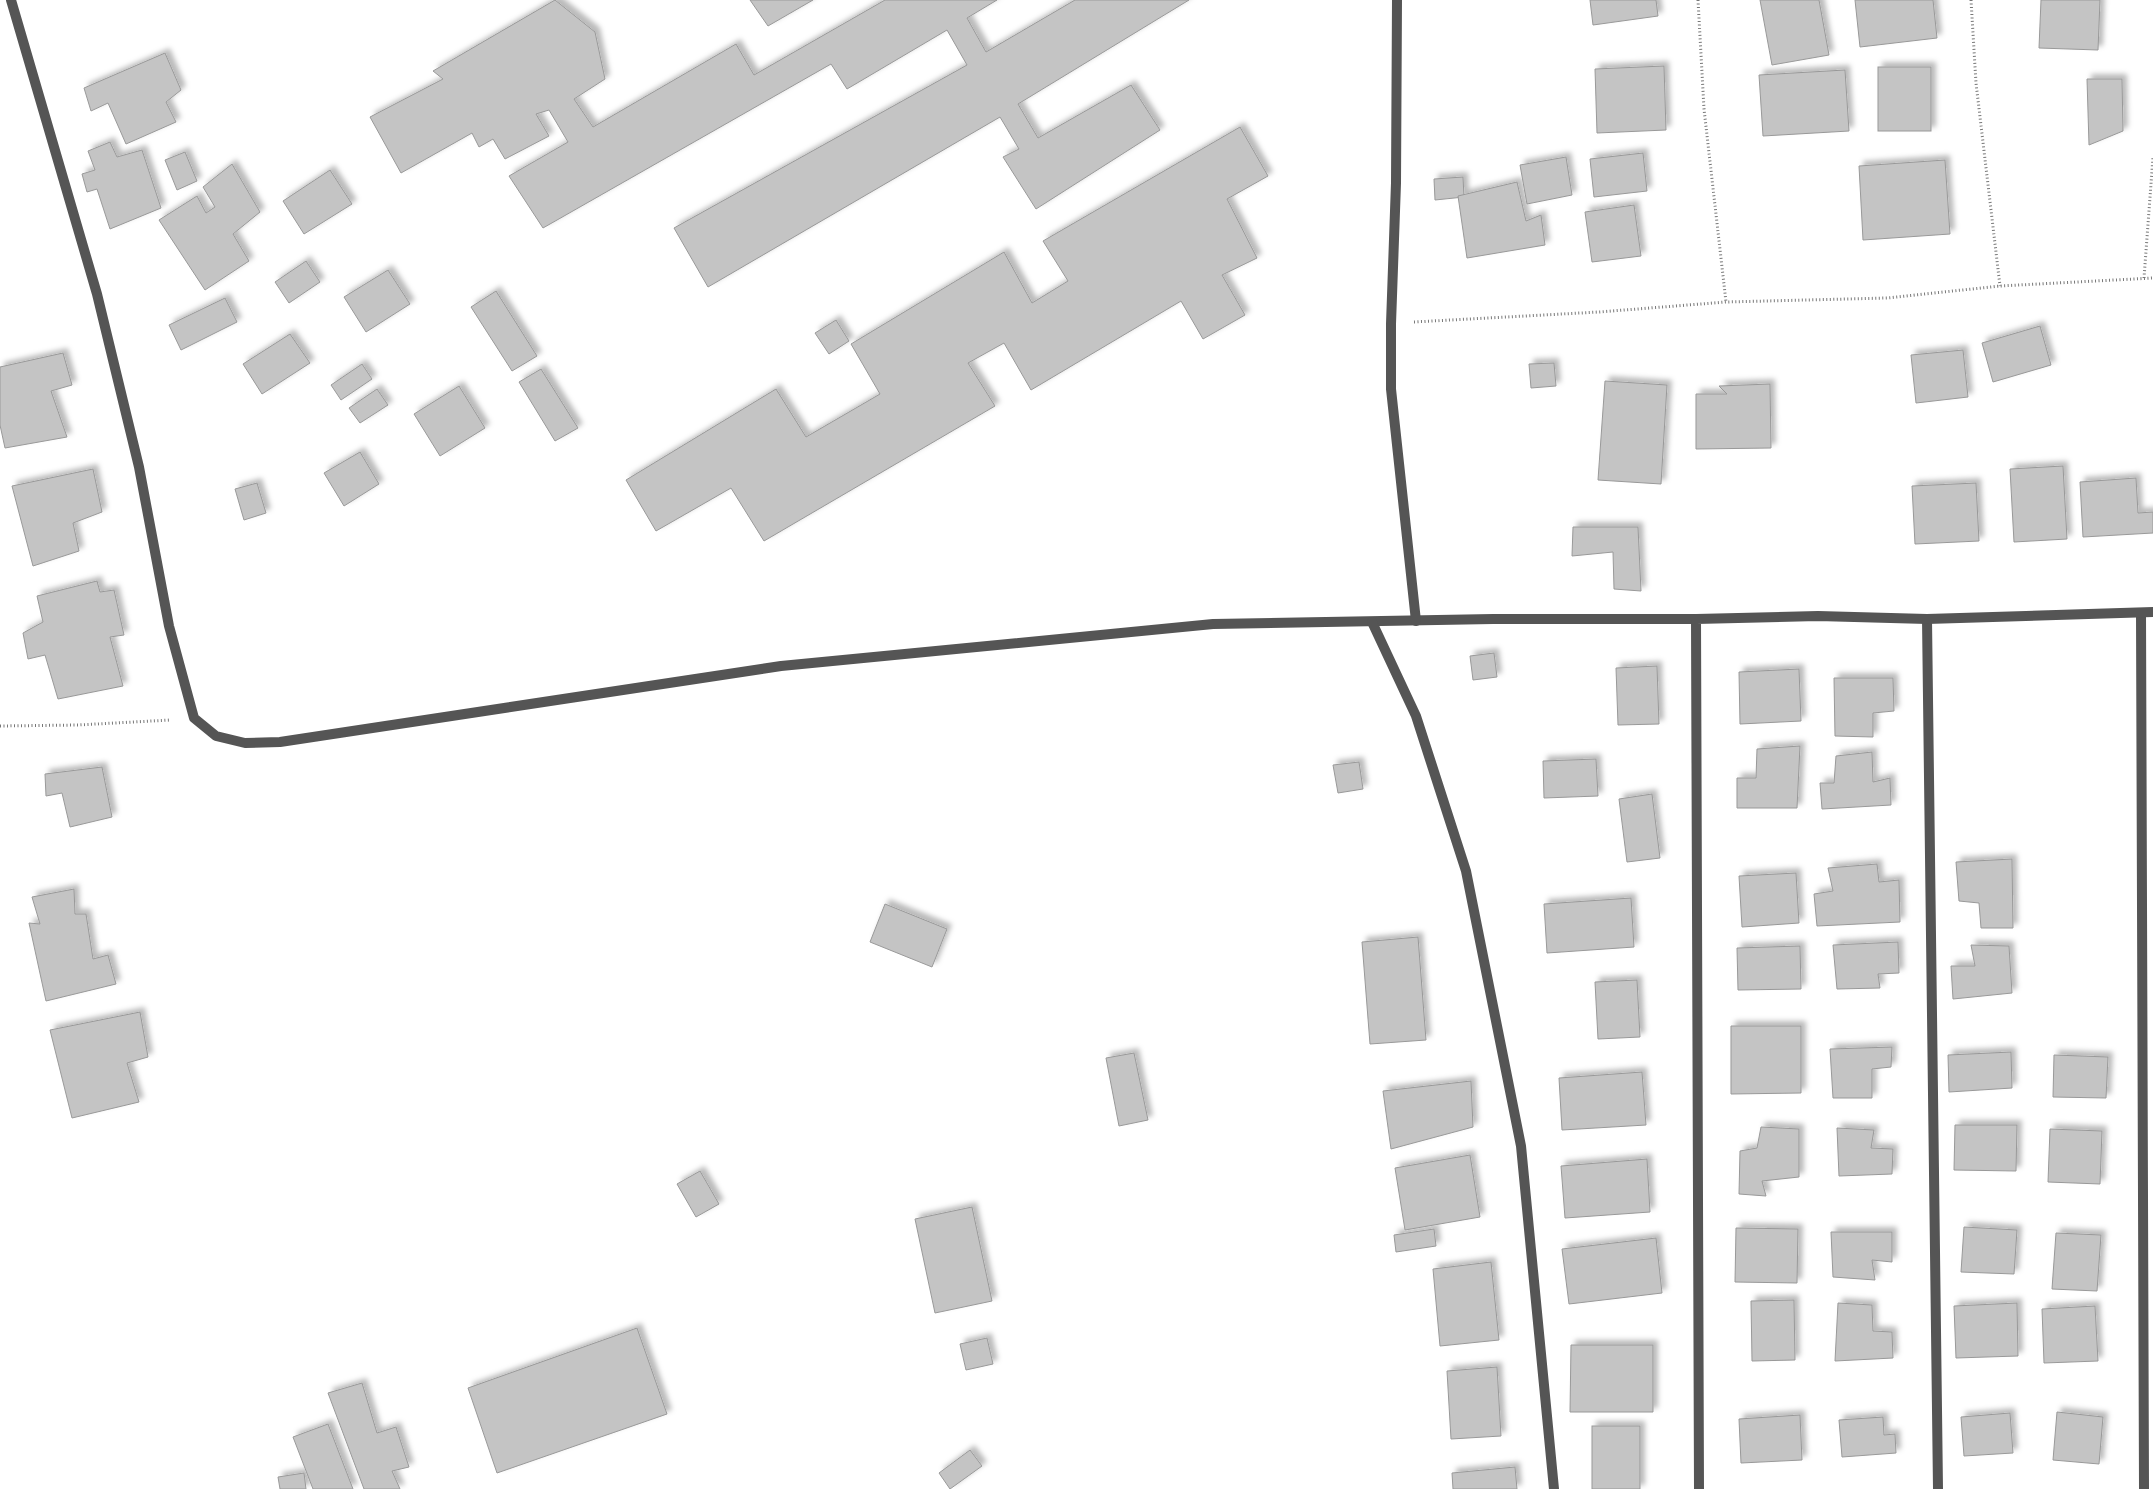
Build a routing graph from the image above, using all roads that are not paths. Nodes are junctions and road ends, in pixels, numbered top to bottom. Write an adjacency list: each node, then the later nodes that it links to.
1 (11, 0): 8 (street)
2 (1397, 0): 7 (street)
3 (2153, 612): 4 (street)
4 (2141, 613): 6 (street); 12 (street)
5 (1696, 619): 6 (street); 7 (street); 10 (street)
6 (1927, 619): 11 (street)
7 (1416, 621): 8 (street)
8 (1372, 622): 9 (street)
9 (1554, 1489)
10 (1699, 1489)
11 (1938, 1489)
12 (2144, 1489)

